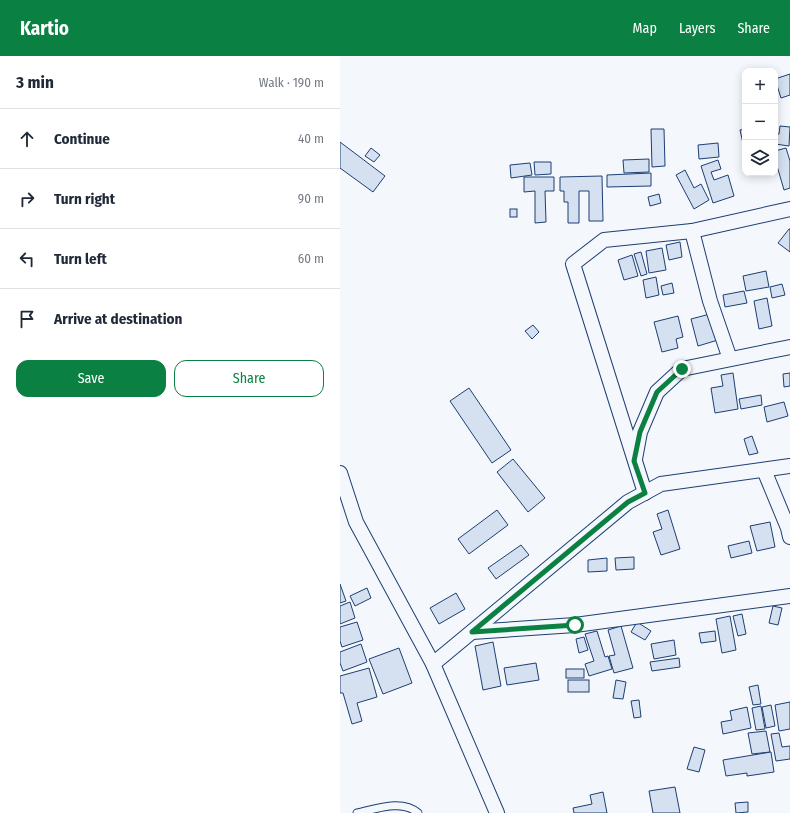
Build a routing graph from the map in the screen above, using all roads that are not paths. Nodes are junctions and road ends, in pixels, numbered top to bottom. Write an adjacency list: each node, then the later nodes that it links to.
1 (790, 209): 2 (street)
2 (692, 231): 4 (street); 5 (street)
3 (790, 347): 4 (street)
4 (730, 359): 5 (street)
5 (634, 461): 9 (street)
6 (790, 466): 7 (street)
7 (764, 470): 9 (street); 10 (street)
8 (340, 473): 13 (street)
9 (645, 493): 12 (street)
10 (790, 536)
11 (790, 596): 12 (street)
12 (472, 632): 13 (street)
13 (433, 664): 16 (street)
14 (357, 813): 15 (lane)
15 (418, 813)
16 (497, 813)

